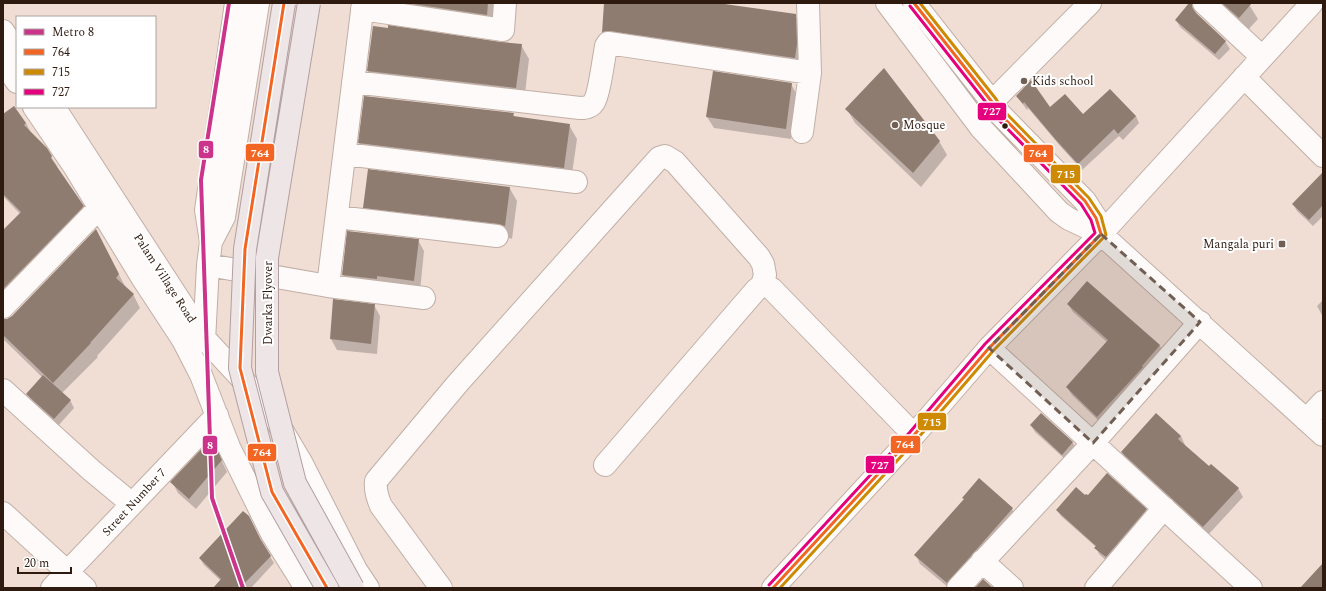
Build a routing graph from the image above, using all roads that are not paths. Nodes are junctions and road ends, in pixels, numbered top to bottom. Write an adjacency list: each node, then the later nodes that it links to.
1 (236, 3): 32 (street)
2 (258, 3): 32 (street)
3 (284, 3): 59 (main road, Dwarka Flyover, bridge)
4 (309, 3): 60 (main road, Dwarka Flyover, bridge)
5 (505, 3): 12 (street)
6 (887, 3): 30 (street)
7 (914, 3): 21 (street)
8 (1090, 3): 21 (street)
9 (1204, 3): 15 (street)
10 (1312, 3): 15 (street)
11 (803, 4): 17 (street)
12 (363, 6): 20 (street)
13 (3, 31): 14 (street)
14 (16, 50)
15 (1262, 57): 18 (street)
16 (3, 62): 19 (street)
17 (810, 73): 20 (street); 24 (street)
18 (1244, 77): 26 (street); 30 (street)
19 (16, 81)
20 (353, 82): 25 (street)
21 (992, 102): 30 (street)
22 (35, 108): 28 (street, Palam Village Road)
23 (55, 108): 39 (street, Palam Village Road)
24 (802, 132)
25 (344, 154): 27 (street); 29 (street)
26 (1323, 156)
27 (576, 182)
28 (99, 208): 37 (street); 41 (street, Palam Village Road)
29 (337, 217): 31 (street); 35 (street)
30 (1101, 234): 38 (street); 40 (street)
31 (497, 236)
32 (211, 242): 33 (street)
33 (208, 265): 35 (street); 39 (street)
34 (762, 285): 46 (street); 49 (street); 62 (street)
35 (328, 286): 36 (street)
36 (424, 298)
37 (3, 307)
38 (1200, 322): 45 (street); 48 (street)
39 (204, 338): 41 (street); 61 (street, Palam Village Road)
40 (989, 348): 46 (street); 48 (street)
41 (201, 375): 44 (street, Palam Village Road)
42 (3, 390): 50 (street)
43 (1323, 402): 45 (street)
44 (217, 415): 50 (street, Street Number 7); 58 (street, Palam Village Road)
45 (1306, 420): 47 (street)
46 (914, 435): 63 (street)
47 (1323, 435)
48 (1093, 443): 51 (street); 53 (street)
49 (605, 465)
50 (132, 504): 54 (street, Street Number 7)
51 (1164, 508): 55 (street); 66 (street)
52 (3, 513): 54 (street)
53 (982, 561): 64 (street); 65 (street)
54 (68, 572): 56 (street, Street Number 7); 57 (street)
55 (1244, 586)
56 (52, 588)
57 (85, 588)
58 (306, 588)
59 (327, 588)
60 (353, 588)
61 (368, 588)
62 (441, 588)
63 (773, 588)
64 (958, 588)
65 (1012, 588)
66 (1096, 588)

